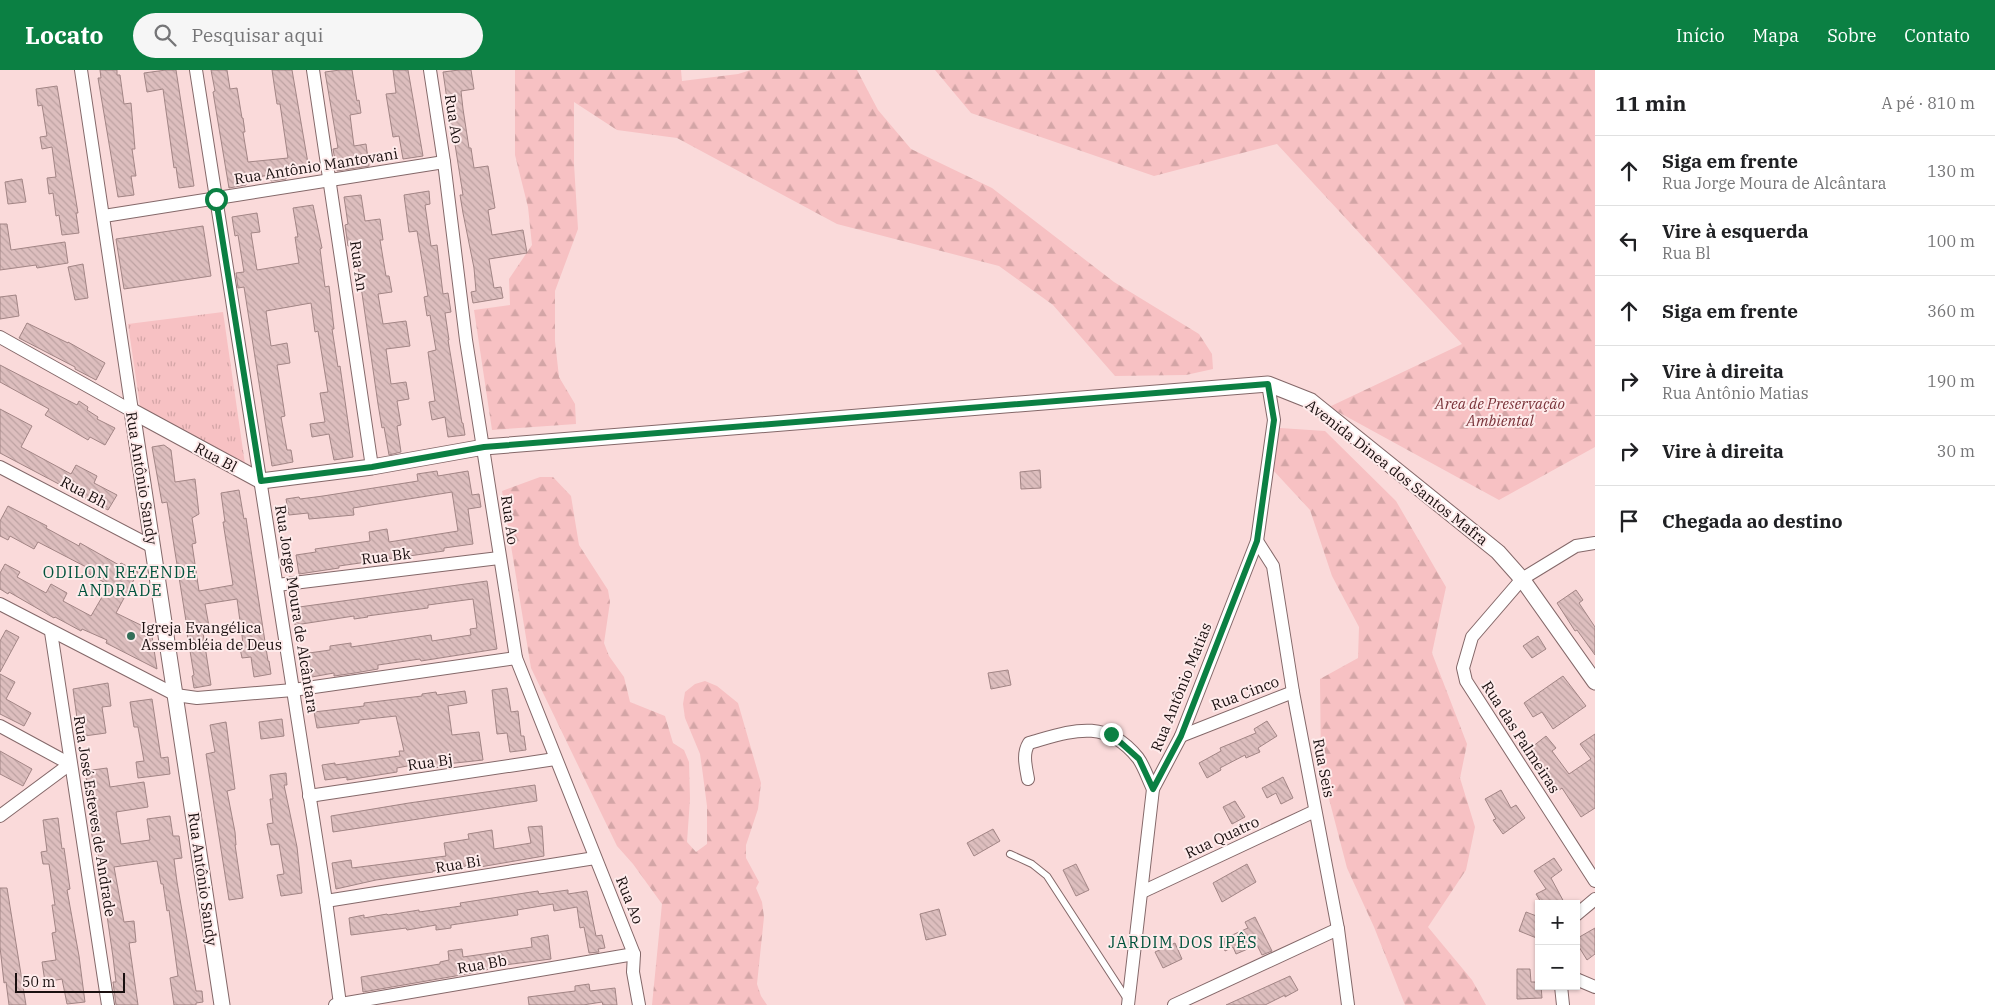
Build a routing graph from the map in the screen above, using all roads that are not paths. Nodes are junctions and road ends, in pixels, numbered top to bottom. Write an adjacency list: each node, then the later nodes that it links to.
1 (81, 70): 8 (street, Rua Antônio Sandy)
2 (196, 70): 7 (street, Rua Jorge Moura de Alcântara)
3 (313, 70): 6 (street, Rua An)
4 (430, 70): 5 (street, Rua Ao)
5 (444, 162): 6 (street, Rua Antônio Mantovani); 12 (street, Rua Ao)
6 (330, 180): 7 (street, Rua Antônio Mantovani); 14 (street, Rua An)
7 (216, 199): 8 (street, Rua Antônio Mantovani); 15 (street, Rua Jorge Moura de Alcântara)
8 (104, 216): 11 (street, Rua Antônio Sandy)
9 (0, 338): 11 (street, Rua Bl)
10 (1268, 384): 12 (street, Avenida Dinea dos Santos Mafra); 16 (street, Rua Antônio Matias); 20 (street, Avenida Dinea dos Santos Mafra)
11 (132, 411): 15 (street, Rua Bl); 18 (street, Rua Antônio Sandy)
12 (484, 447): 14 (street); 19 (street, Rua Ao)
13 (0, 467): 18 (street, Rua Bh)
14 (372, 467): 15 (street)
15 (261, 481): 21 (street, Rua Jorge Moura de Alcântara)
16 (1257, 541): 27 (street, Rua Seis); 30 (street, Rua Antônio Matias)
17 (1595, 543): 20 (street, Rua das Palmeiras)
18 (153, 547): 28 (street, Rua Antônio Sandy)
19 (499, 558): 21 (street, Rua Bk); 24 (street, Rua Ao)
20 (1522, 579): 25 (street, Avenida Dinea dos Santos Mafra); 40 (street, Rua das Palmeiras)
21 (277, 585): 26 (street, Rua Jorge Moura de Alcântara)
22 (0, 604): 23 (street)
23 (51, 632): 28 (street); 32 (street, Rua José Esteves de Andrade)
24 (516, 658): 26 (street); 31 (street, Rua Ao)
25 (1595, 682)
26 (293, 690): 28 (street); 35 (street, Rua Jorge Moura de Alcântara)
27 (1293, 692): 30 (street, Rua Cinco); 36 (street, Rua Seis)
28 (176, 695): 53 (street, Rua Antônio Sandy)
29 (0, 726): 32 (street)
30 (1181, 736): 34 (street, Rua Antônio Matias)
31 (555, 760): 35 (street, Rua Bj); 39 (street, Rua Ao)
32 (70, 764): 37 (street); 52 (street, Rua José Esteves de Andrade)
33 (1028, 779): 34 (street)
34 (1153, 789): 41 (street, Rua Antônio Matias)
35 (309, 796): 43 (street, Rua Jorge Moura de Alcântara)
36 (1315, 811): 41 (street, Rua Quatro); 45 (street, Rua Seis)
37 (0, 816)
38 (1010, 854): 50 (lane)
39 (595, 858): 43 (street, Rua Bi); 46 (street, Rua Ao)
40 (1595, 881)
41 (1142, 892): 50 (street, Rua Antônio Matias)
42 (1595, 899): 44 (street)
43 (326, 901): 51 (street, Rua Jorge Moura de Alcântara)
44 (1580, 912)
45 (1338, 930): 56 (street); 57 (street, Rua Seis)
46 (634, 954): 51 (street, Rua Bb); 55 (street)
47 (1580, 981): 48 (street)
48 (1595, 987)
49 (1561, 990): 58 (street)
50 (1128, 1002)
51 (340, 1004): 54 (street, Rua Bb)
52 (108, 1005)
53 (222, 1005)
54 (335, 1005)
55 (639, 1005)
56 (1174, 1005)
57 (1348, 1005)
58 (1563, 1005)

